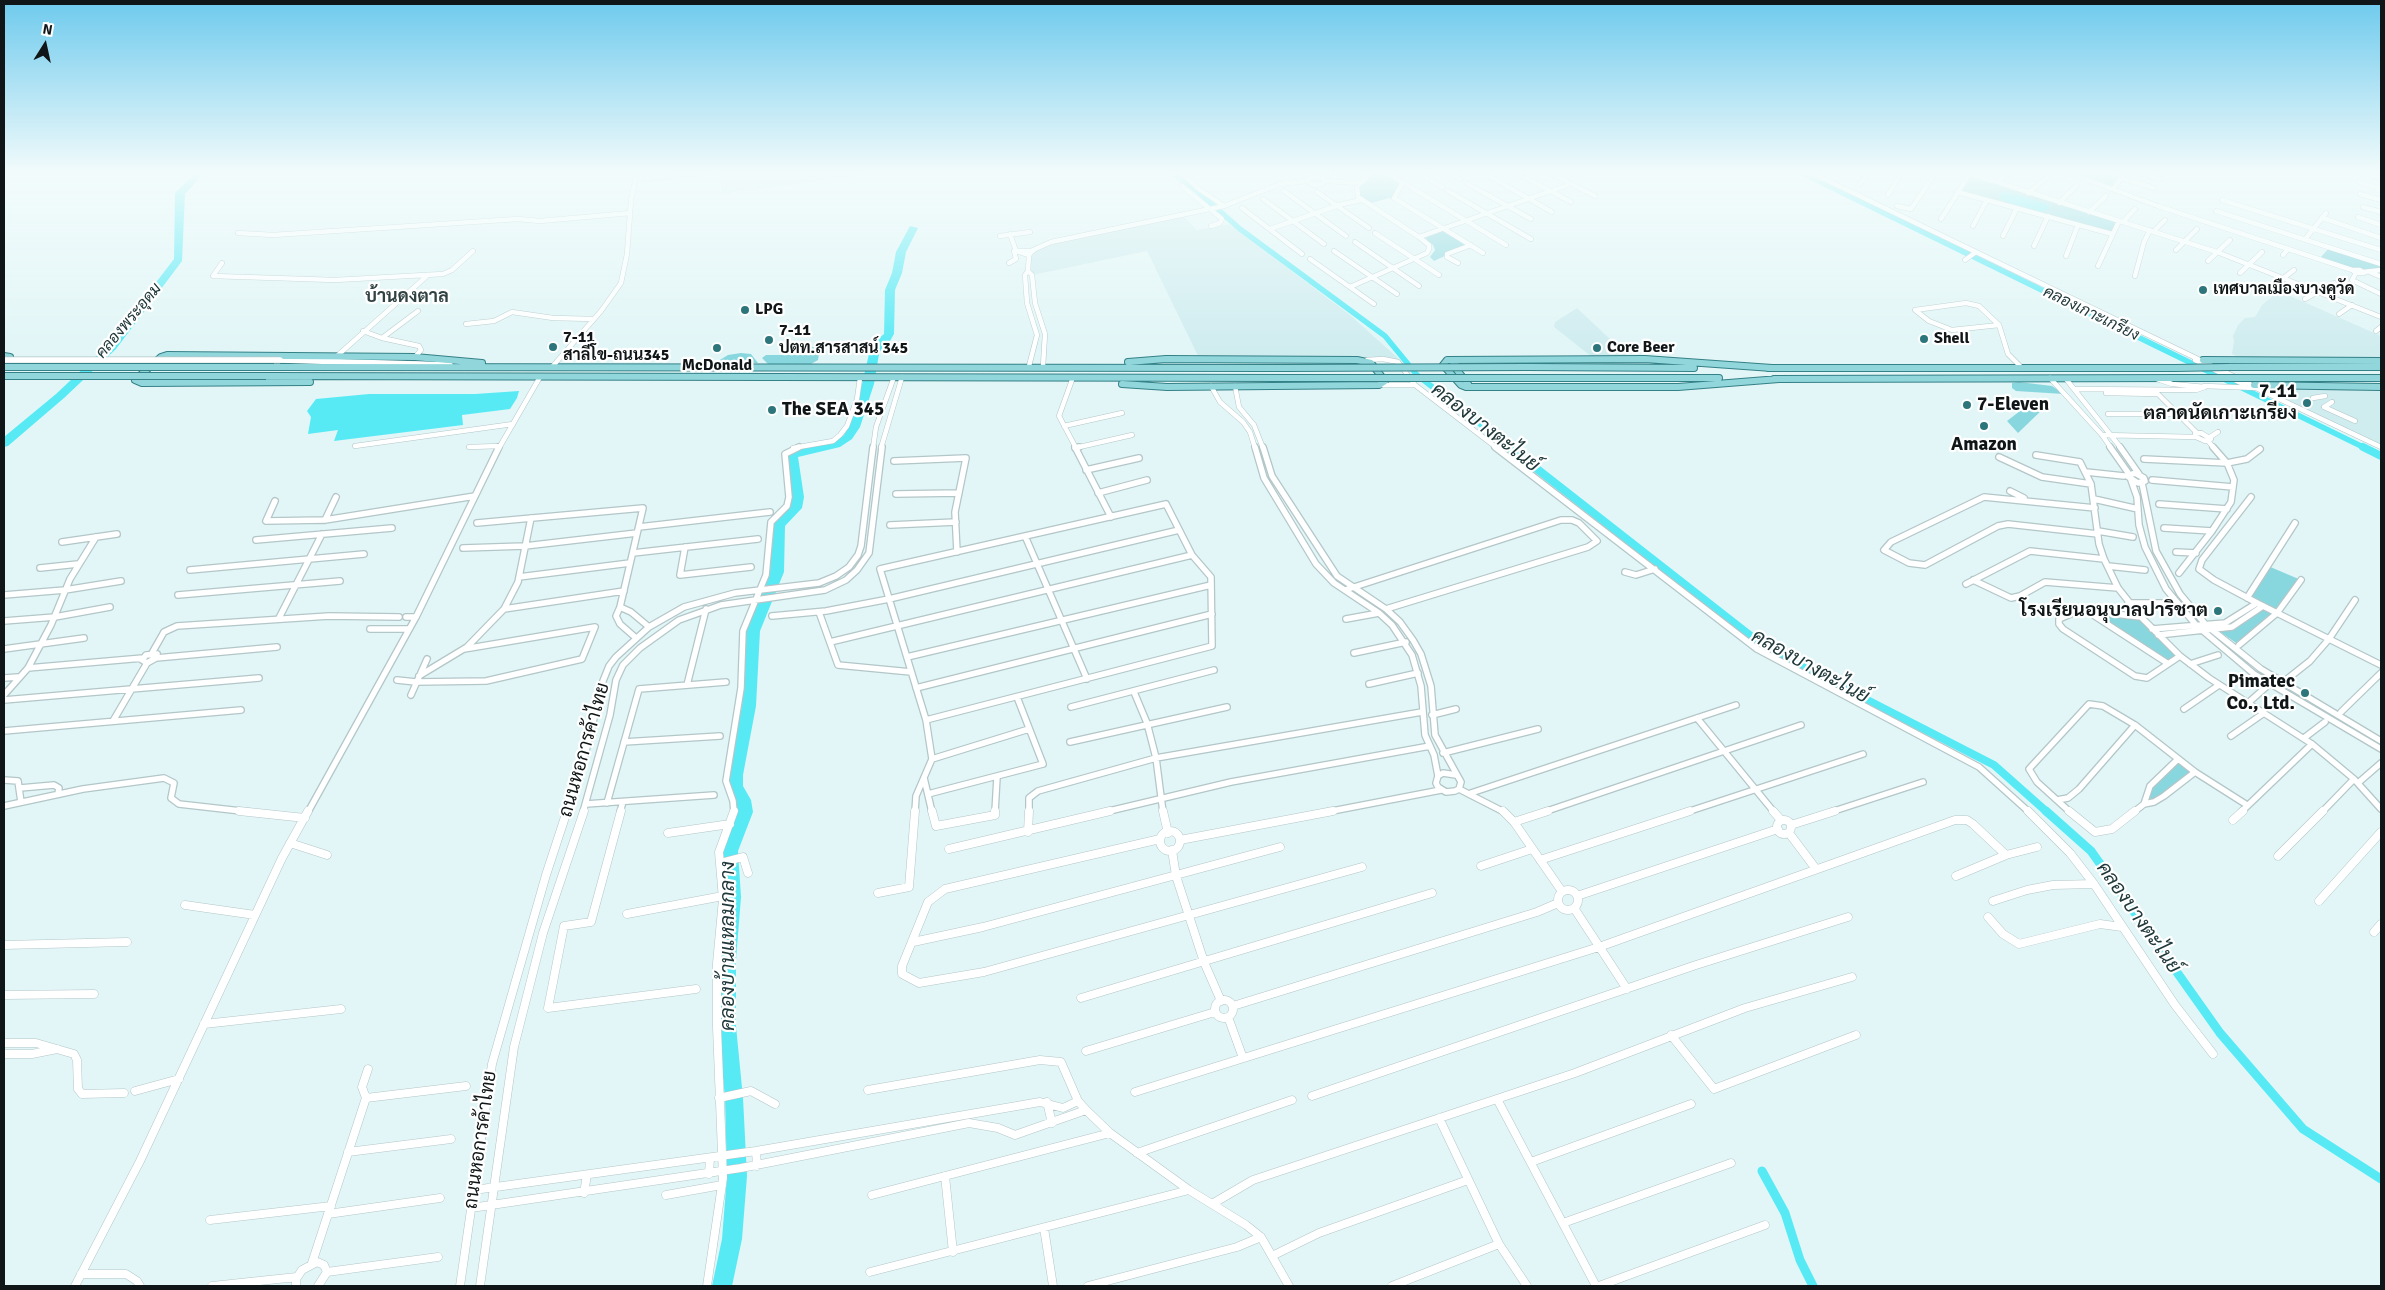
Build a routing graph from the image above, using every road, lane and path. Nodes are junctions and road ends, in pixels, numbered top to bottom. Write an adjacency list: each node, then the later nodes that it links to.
1 (248, 232): 29 (street)
2 (252, 232): 3 (street)
3 (319, 232)
4 (628, 232): 101 (street)
5 (1028, 232): 30 (street)
6 (1096, 232): 53 (street)
7 (1274, 232): 58 (street)
8 (1308, 232): 42 (street)
9 (1341, 232): 33 (street)
10 (1375, 232): 61 (street)
11 (1411, 232): 35 (street)
12 (1432, 232): 35 (street)
13 (1451, 232): 43 (street)
14 (1485, 232): 44 (street)
15 (1519, 232): 38 (street)
16 (1933, 232): 57 (street)
17 (2005, 232): 34 (street)
18 (2040, 232): 45 (street)
19 (2075, 232): 60 (street)
20 (2105, 232): 31 (street)
21 (2151, 232): 82 (street)
22 (2156, 232): 41 (street)
23 (2193, 232): 41 (street)
24 (2237, 232): 47 (street)
25 (2287, 232): 36 (street)
26 (2311, 232): 36 (street)
27 (2328, 232): 50 (street)
28 (2364, 232): 37 (street)
29 (238, 233)
30 (1010, 234): 32 (street); 48 (street)
31 (2112, 234): 72 (street)
32 (1000, 236)
33 (1346, 236)
34 (2003, 236)
35 (1419, 237): 61 (street)
36 (2306, 238): 70 (street)
37 (2381, 238)
38 (1531, 239)
39 (2230, 240): 55 (street)
40 (1355, 242): 73 (street)
41 (2185, 242): 49 (street); 55 (street)
42 (1324, 244)
43 (1471, 245): 54 (street); 68 (street)
44 (1506, 245)
45 (2034, 246)
46 (1024, 247): 48 (street)
47 (2288, 249): 59 (street); 64 (street)
48 (1015, 250): 53 (street); 67 (street)
49 (2176, 250)
50 (2381, 250)
51 (473, 251): 80 (street)
52 (1334, 251): 83 (street)
53 (1031, 252): 76 (street)
54 (1483, 252)
55 (2216, 252): 65 (street); 69 (street)
56 (2262, 252): 69 (street)
57 (1975, 253): 63 (street); 112 (street)
58 (1302, 254)
59 (2283, 255)
60 (2066, 256)
61 (1415, 258): 73 (street); 81 (street)
62 (1310, 259): 89 (street)
63 (1967, 259)
64 (2320, 260): 71 (street); 77 (street)
65 (2208, 261)
66 (222, 263): 80 (street)
67 (1009, 263)
68 (1458, 263)
69 (2249, 264): 79 (street); 84 (street)
70 (2381, 264)
71 (2315, 265)
72 (2098, 266)
73 (1393, 268): 83 (street); 87 (street)
74 (2294, 270): 84 (street)
75 (2381, 270): 78 (street)
76 (1028, 271): 94 (street); 95 (street)
77 (2354, 271): 78 (street); 92 (street)
78 (2370, 272): 85 (street)
79 (2240, 273)
80 (428, 275): 105 (street)
81 (1439, 275)
82 (2135, 276)
83 (1372, 277): 89 (street); 91 (street)
84 (2284, 277): 88 (street); 90 (street)
85 (2381, 277)
86 (2334, 283): 90 (street)
87 (1420, 286)
88 (2273, 286)
89 (1350, 287): 96 (street)
90 (2319, 292): 93 (street); 97 (street)
91 (1397, 294)
92 (2381, 294)
93 (2305, 299)
94 (1027, 303): 95 (street); 108 (street)
95 (1035, 303): 107 (street)
96 (1374, 304)
97 (2352, 306): 99 (street); 100 (street)
98 (418, 311): 109 (street)
99 (2339, 314)
100 (2381, 318)
101 (594, 319): 102 (street); 127 (street)
102 (466, 324)
103 (1999, 326): 103 (street); 131 (street)
104 (2381, 327): 106 (street)
105 (363, 331): 109 (street); 111 (street)
106 (2376, 331)
107 (1045, 334): 108 (street); 123 (street)
108 (1036, 335): 122 (street)
109 (382, 338): 113 (street)
110 (4, 356): 119 (main road)
111 (336, 356): 113 (main road); 134 (main road)
112 (2190, 356): 118 (street); 147 (street)
113 (415, 357): 126 (main road)
114 (2341, 359): 118 (main road); 120 (main road); 132 (main road)
115 (1357, 360): 116 (main road); 121 (main road); 148 (main road)
116 (1367, 360): 149 (main road); 150 (street)
117 (1629, 360): 129 (main road); 130 (main road); 153 (main road)
118 (2203, 360): 147 (street)
119 (4, 361): 125 (main road, bridge)
120 (2381, 361)
121 (1187, 364): 123 (main road); 129 (main road, bridge)
122 (1029, 366): 123 (main road); 127 (main road)
123 (1042, 366)
124 (4, 367): 125 (main road, bridge)
125 (468, 367): 126 (main road)
126 (502, 367): 127 (main road)
127 (552, 367)
128 (2381, 367): 132 (main road)
129 (1634, 368): 130 (main road)
130 (1772, 368): 131 (main road)
131 (2022, 368): 132 (main road, bridge)
132 (2349, 368)
133 (4, 376): 134 (main road, bridge)
134 (451, 376): 135 (main road)
135 (540, 377): 137 (main road); 168 (street)
136 (898, 377): 137 (main road); 138 (main road); 270 (street, ถนนหอการค้าไทย); 278 (street, ถนนหอการค้าไทย)
137 (862, 378): 270 (street)
138 (1039, 378): 139 (main road); 145 (main road)
139 (1174, 378): 140 (main road, bridge); 155 (main road)
140 (1656, 378): 143 (main road); 153 (main road)
141 (2050, 378): 143 (main road); 144 (main road); 173 (street)
142 (2154, 378): 144 (main road); 147 (main road, bridge); 154 (street)
143 (1779, 379): 153 (main road)
144 (2066, 379): 157 (street)
145 (1072, 380): 155 (main road); 169 (street)
146 (2379, 380): 147 (main road)
147 (2254, 384): 154 (street); 156 (main road); 179 (street)
148 (1366, 385): 149 (main road); 152 (main road)
149 (1379, 385): 150 (street)
150 (1416, 385): 256 (street)
151 (1211, 386): 152 (main road); 155 (main road); 163 (street)
152 (1236, 386): 162 (street)
153 (1660, 386)
154 (2204, 386): 157 (street)
155 (1173, 387)
156 (2381, 387)
157 (2075, 390): 174 (street)
158 (2101, 393): 166 (street)
159 (2324, 396): 160 (street)
160 (2313, 398)
161 (2332, 402): 167 (street)
162 (1240, 407): 163 (street); 189 (street)
163 (1230, 410): 188 (street)
164 (1122, 413): 169 (street)
165 (2108, 414): 166 (street)
166 (2178, 414): 172 (street)
167 (2355, 421)
168 (513, 424): 176 (street); 177 (street)
169 (1064, 426): 180 (street)
170 (2218, 432): 175 (street)
171 (1132, 435): 180 (street)
172 (2197, 435): 174 (street); 175 (street)
173 (2102, 436): 174 (street); 193 (street)
174 (2112, 436): 192 (street)
175 (2209, 439): 187 (street)
176 (355, 446)
177 (500, 446): 178 (street); 204 (street)
178 (468, 447)
179 (2381, 447)
180 (1075, 448): 190 (street)
181 (2260, 449): 187 (street)
182 (2036, 455): 191 (street)
183 (1999, 457): 198 (street)
184 (1139, 458): 190 (street)
185 (2144, 459): 187 (street)
186 (894, 461): 203 (street)
187 (2227, 463): 199 (street)
188 (1258, 464): 189 (street); 231 (street)
189 (1267, 464): 228 (street)
190 (1086, 470): 201 (street)
191 (2086, 472): 193 (street); 198 (street)
192 (2138, 474): 193 (street); 197 (street)
193 (2127, 475): 195 (street)
194 (1147, 480): 201 (street)
195 (2131, 480): 197 (street); 212 (street)
196 (2152, 480): 199 (street)
197 (2142, 483): 307 (street)
198 (2090, 484): 207 (street)
199 (2233, 487): 213 (street)
200 (2010, 491): 209 (street)
201 (1098, 493): 215 (street)
202 (896, 494): 203 (street)
203 (959, 494): 218 (street)
204 (475, 496): 217 (street); 299 (street)
205 (336, 497): 217 (street)
206 (2251, 497): 277 (street)
207 (2094, 499): 211 (street); 212 (street)
208 (274, 501): 217 (street)
209 (2028, 501): 211 (street); 227 (street)
210 (2159, 504): 213 (street)
211 (2095, 508): 227 (street)
212 (2138, 509): 307 (street)
213 (2227, 509): 226 (street)
214 (770, 512): 224 (street)
215 (1111, 517): 225 (street); 232 (street)
216 (531, 518): 219 (street); 224 (street); 238 (street)
217 (325, 520)
218 (956, 522): 221 (street); 241 (street)
219 (478, 523)
220 (2295, 523): 277 (street)
221 (890, 525)
222 (392, 528): 230 (street)
223 (2164, 528): 226 (street)
224 (638, 530): 238 (street); 243 (street)
225 (1179, 530): 246 (street); 251 (street)
226 (2212, 531): 244 (street)
227 (2098, 532): 234 (street); 248 (street)
228 (1308, 533): 231 (street); 268 (street)
229 (117, 534): 233 (street)
230 (322, 534): 236 (street); 247 (street)
231 (1298, 535): 273 (street)
232 (1025, 536): 241 (street); 251 (street)
233 (96, 537): 237 (street); 250 (street)
234 (2133, 537)
235 (758, 539): 239 (street)
236 (256, 540)
237 (62, 542)
238 (525, 546): 240 (street); 260 (street)
239 (685, 547): 243 (street); 253 (street)
240 (463, 548)
241 (957, 552): 279 (street)
242 (2176, 552): 244 (street)
243 (633, 553): 249 (street)
244 (2196, 553): 259 (street)
245 (364, 554): 247 (street)
246 (1192, 555): 267 (street); 272 (street)
247 (309, 559): 255 (street); 266 (street)
248 (2104, 559): 252 (street); 261 (street)
249 (630, 563): 260 (street); 274 (street)
250 (78, 564): 254 (street); 271 (street)
251 (1037, 564): 272 (street); 279 (street)
252 (2108, 566): 257 (street); 269 (street)
253 (750, 567)
254 (40, 568)
255 (190, 570)
256 (1655, 570): 258 (street); 453 (street)
257 (2145, 570)
258 (1625, 572)
259 (2179, 573)
260 (519, 577): 287 (street)
261 (1973, 580): 265 (street); 269 (street)
262 (2301, 580): 293 (street)
263 (120, 581): 271 (street)
264 (340, 581): 266 (street)
265 (1966, 584)
266 (296, 585): 276 (street); 301 (street)
267 (1211, 585): 294 (street); 303 (street)
268 (1355, 587): 273 (street); 289 (street); 289 (street)
269 (2118, 588): 282 (street)
270 (760, 589): 278 (street); 306 (street, ถนนหอการค้าไทย)
271 (65, 590): 275 (street); 296 (street)
272 (1048, 590): 303 (street); 305 (street)
273 (1346, 590): 292 (street)
274 (624, 591): 286 (street); 287 (street)
275 (4, 595)
276 (178, 595)
277 (2248, 598): 281 (street)
278 (759, 599): 288 (street, ถนนหอการค้าไทย); 426 (street)
279 (890, 599): 291 (street); 305 (street)
280 (2355, 600): 314 (street)
281 (2256, 602): 284 (street); 307 (street)
282 (2128, 603): 283 (street); 300 (street)
283 (2168, 603)
284 (2263, 606): 293 (street); 307 (street)
285 (110, 607): 296 (street)
286 (620, 607): 306 (street); 313 (street)
287 (504, 609): 321 (street)
288 (706, 609): 349 (street); 417 (street, ถนนหอการค้าไทย)
289 (1386, 609): 315 (street)
290 (2086, 610): 300 (street); 331 (street); 331 (street)
291 (819, 612): 295 (street); 316 (street)
292 (1379, 613): 302 (street); 317 (street)
293 (2277, 613): 314 (street); 319 (street)
294 (1212, 614): 323 (street); 343 (street)
295 (772, 616)
296 (55, 617): 304 (street); 318 (street)
297 (399, 617): 301 (street)
298 (406, 617): 299 (street)
299 (416, 617): 309 (street)
300 (2141, 617): 310 (street)
301 (279, 618): 325 (street)
302 (1346, 619)
303 (1061, 620): 323 (street); 328 (street)
304 (4, 621)
305 (898, 626): 316 (street); 328 (street)
306 (649, 627): 313 (street, ถนนหอการค้าไทย)
307 (2203, 627): 310 (street); 311 (street); 383 (street); 388 (street)
308 (370, 629): 309 (street)
309 (409, 629): 422 (street)
310 (2152, 629): 311 (street)
311 (2158, 634): 327 (street)
312 (84, 638): 318 (street)
313 (636, 638): 533 (street, ถนนหอการค้าไทย)
314 (2329, 639): 333 (street); 345 (street)
315 (1413, 640): 317 (street); 369 (street)
316 (830, 642): 336 (street)
317 (1404, 642): 324 (street); 337 (street)
318 (41, 645): 322 (street); 334 (street)
319 (2240, 645)
320 (277, 647): 325 (street)
321 (464, 648): 339 (street); 346 (street)
322 (4, 649)
323 (1074, 649): 343 (street); 352 (street)
324 (1354, 653)
325 (154, 655): 330 (street)
326 (2218, 655): 332 (street)
327 (2180, 656): 331 (street); 332 (street)
328 (907, 657): 336 (street)
329 (427, 658): 339 (street)
330 (145, 660): 334 (street); 353 (street)
331 (2167, 663)
332 (2190, 664): 350 (street)
333 (2381, 665)
334 (28, 668): 340 (street)
335 (1214, 670): 354 (street)
336 (911, 672): 352 (street)
337 (1418, 673): 348 (street); 366 (street)
338 (2381, 674): 367 (street)
339 (420, 676): 346 (street)
340 (18, 677): 341 (street); 355 (street)
341 (4, 678)
342 (259, 678): 353 (street)
343 (1087, 678): 357 (street)
344 (397, 680): 346 (street)
345 (2286, 680)
346 (416, 682): 356 (street)
347 (726, 682): 349 (street)
348 (1369, 684)
349 (687, 685): 384 (street)
350 (2219, 685): 359 (street); 364 (street)
351 (2266, 687): 359 (street)
352 (916, 688): 371 (street)
353 (132, 689): 358 (street); 372 (street)
354 (1134, 692): 361 (street); 374 (street)
355 (4, 695)
356 (411, 695)
357 (1017, 697): 371 (street); 377 (street)
358 (4, 700)
359 (2248, 703): 368 (street)
360 (1736, 705): 370 (street)
361 (1071, 707)
362 (1226, 707): 374 (street)
363 (1456, 709): 369 (street)
364 (2184, 709)
365 (241, 710): 372 (street)
366 (1422, 712): 387 (street); 392 (street)
367 (2341, 712)
368 (2264, 713): 381 (street); 382 (street)
369 (1432, 715): 390 (street)
370 (1697, 718): 389 (street); 408 (street)
371 (926, 720): 393 (street)
372 (113, 721): 379 (street)
373 (2325, 722): 382 (street)
374 (1147, 723): 385 (street); 392 (street)
375 (1801, 725): 389 (street)
376 (2135, 725): 394 (street); 413 (street); 413 (street)
377 (1029, 729): 393 (street); 399 (street)
378 (1538, 729): 390 (street)
379 (4, 730)
380 (720, 736): 384 (street)
381 (2231, 736)
382 (2304, 738): 386 (street)
383 (2381, 741)
384 (624, 742): 416 (street)
385 (1070, 742)
386 (2312, 744): 402 (street); 420 (street)
387 (1430, 746): 398 (street); 412 (street)
388 (2381, 749)
389 (1725, 752): 407 (street); 425 (street)
390 (1443, 753): 397 (street)
391 (1863, 754): 407 (street)
392 (1156, 758): 412 (street); 429 (street)
393 (932, 759): 400 (street)
394 (2177, 760): 396 (street); 418 (street)
395 (2381, 763): 402 (street)
396 (2195, 772): 418 (street); 420 (street)
397 (1456, 775): 398 (street); 405 (street)
398 (1438, 776): 406 (street)
399 (997, 777): 410 (street); 410 (street)
400 (924, 778): 410 (street); 455 (street)
401 (4, 780): 404 (street)
402 (2356, 781): 421 (street); 444 (street)
403 (1923, 782): 427 (street)
404 (20, 788): 409 (street); 414 (street)
405 (1459, 789): 406 (street); 408 (street)
406 (1441, 790): 435 (street)
407 (1757, 791): 423 (street); 445 (street)
408 (1471, 793): 425 (street)
409 (58, 794): 414 (street); 422 (street)
410 (928, 794)
411 (714, 795): 415 (street)
412 (1160, 800): 429 (street); 433 (street)
413 (2057, 800): 418 (street)
414 (21, 802): 419 (street)
415 (623, 802): 416 (street); 478 (street)
416 (607, 803): 417 (street)
417 (586, 804): 532 (street, ถนนหอการค้าไทย)
418 (2144, 804)
419 (4, 806)
420 (2246, 806): 424 (street)
421 (2381, 809)
422 (305, 818): 436 (street)
423 (1780, 820): 427 (street); 428 (street)
424 (2233, 820)
425 (1514, 822): 440 (street)
426 (730, 824): 432 (street); 446 (street)
427 (1791, 825): 430 (street)
428 (1778, 829): 430 (street); 458 (street)
429 (1028, 832): 439 (street)
430 (1789, 832): 449 (street)
431 (2381, 832): 460 (street)
432 (668, 833)
433 (1168, 833): 434 (street); 435 (street)
434 (1160, 838): 441 (street); 473 (street)
435 (1180, 840): 441 (street)
436 (290, 843): 443 (street); 465 (street)
437 (1280, 847): 451 (street)
438 (2037, 847): 442 (street)
439 (949, 849)
440 (1532, 849): 445 (street); 447 (street)
441 (1172, 850): 451 (street)
442 (2006, 855): 449 (street); 452 (street)
443 (327, 856)
444 (2278, 856)
445 (1540, 860): 454 (street)
446 (727, 861): 450 (street); 457 (street)
447 (1481, 866)
448 (1362, 868): 466 (street)
449 (1816, 869): 475 (street)
450 (748, 873)
451 (1176, 876): 466 (street); 473 (street)
452 (1956, 876)
453 (2094, 884): 459 (street); 470 (street)
454 (1561, 890): 458 (street); 461 (street)
455 (878, 893)
456 (1432, 893): 476 (street)
457 (723, 896): 464 (street); 505 (street)
458 (1577, 896): 463 (street)
459 (1993, 901)
460 (2319, 901)
461 (1558, 903): 463 (street); 484 (street)
462 (185, 905): 465 (street)
463 (1574, 908): 475 (street)
464 (627, 914)
465 (255, 915): 488 (street)
466 (1189, 916): 473 (street); 476 (street)
467 (1848, 917): 479 (street)
468 (1988, 917): 470 (street)
469 (2381, 924): 471 (street)
470 (2123, 927): 495 (street)
471 (2374, 932)
472 (127, 942): 474 (street)
473 (913, 942)
474 (4, 946)
475 (1599, 947): 479 (street); 496 (street)
476 (1204, 962): 482 (street); 483 (street)
477 (1852, 977): 489 (street)
478 (696, 989)
479 (1627, 989): 504 (street)
480 (94, 994): 481 (street)
481 (4, 995)
482 (1080, 998)
483 (1221, 1001): 484 (street); 486 (street)
484 (1233, 1006): 487 (street)
485 (340, 1009): 488 (street)
486 (1215, 1012): 487 (street); 493 (street)
487 (1228, 1017): 496 (street)
488 (204, 1024): 498 (street)
489 (1671, 1035): 490 (street); 507 (street)
490 (1856, 1035)
491 (5, 1045): 492 (street)
492 (57, 1049): 494 (street); 503 (street)
493 (1086, 1051)
494 (4, 1054)
495 (2213, 1054)
496 (1243, 1058): 502 (street)
497 (368, 1069): 506 (street)
498 (179, 1079): 501 (street); 555 (street)
499 (466, 1086): 506 (street)
500 (868, 1090): 509 (street)
501 (135, 1091)
502 (1135, 1092)
503 (124, 1093)
504 (1312, 1096)
505 (721, 1097): 511 (street); 521 (street)
506 (366, 1098): 519 (street)
507 (1497, 1099): 514 (street); 523 (street)
508 (1292, 1100): 520 (street)
509 (1078, 1101): 510 (street); 513 (street)
510 (1047, 1102): 515 (street); 518 (street)
511 (775, 1104)
512 (1690, 1104): 523 (street)
513 (1086, 1110): 515 (street); 516 (street)
514 (1439, 1118): 530 (street); 539 (street)
515 (1052, 1123): 525 (street)
516 (1110, 1133): 520 (street); 529 (street)
517 (451, 1140): 519 (street)
518 (756, 1151): 521 (street); 525 (street)
519 (348, 1152): 542 (street)
520 (1137, 1153): 534 (street)
521 (727, 1155): 522 (street); 526 (street)
522 (710, 1158): 527 (street); 528 (street)
523 (1530, 1162): 544 (street)
524 (1731, 1163): 544 (street)
525 (756, 1166): 526 (street)
526 (727, 1171): 527 (street); 531 (street)
527 (709, 1174): 535 (street)
528 (587, 1176): 532 (street); 535 (street)
529 (945, 1176): 537 (street); 549 (street)
530 (1468, 1180): 548 (street); 550 (street)
531 (722, 1186): 536 (street); 564 (street)
532 (494, 1187): 533 (street); 540 (street, ถนนหอการค้าไทย)
533 (474, 1190): 541 (street, ถนนหอการค้าไทย)
534 (1189, 1190): 539 (street); 546 (street)
535 (584, 1193): 540 (street)
536 (666, 1195)
537 (872, 1195)
538 (440, 1198): 542 (street)
539 (1212, 1204): 547 (street)
540 (491, 1205): 541 (street); 563 (street, ถนนหอการค้าไทย)
541 (471, 1208): 562 (street, ถนนหอการค้าไทย)
542 (330, 1210): 543 (street); 552 (street)
543 (210, 1220)
544 (1563, 1223): 570 (street)
545 (1765, 1225): 570 (street)
546 (1044, 1228): 549 (street); 565 (street)
547 (1261, 1237): 550 (street); 566 (street)
548 (1499, 1244): 568 (street); 569 (street)
549 (953, 1252): 554 (street)
550 (1272, 1256): 567 (street)
551 (438, 1257): 553 (street)
552 (312, 1263): 553 (street); 556 (street)
553 (327, 1272): 561 (street)
554 (870, 1272)
555 (82, 1274): 557 (street); 558 (street)
556 (298, 1277): 559 (street); 560 (street)
557 (75, 1286)
558 (140, 1286)
559 (212, 1286)
560 (296, 1286)
561 (318, 1286)
562 (460, 1286)
563 (480, 1286)
564 (707, 1286)
565 (1053, 1286)
566 (1088, 1286)
567 (1289, 1286)
568 (1392, 1286)
569 (1528, 1286)
570 (1598, 1286)

